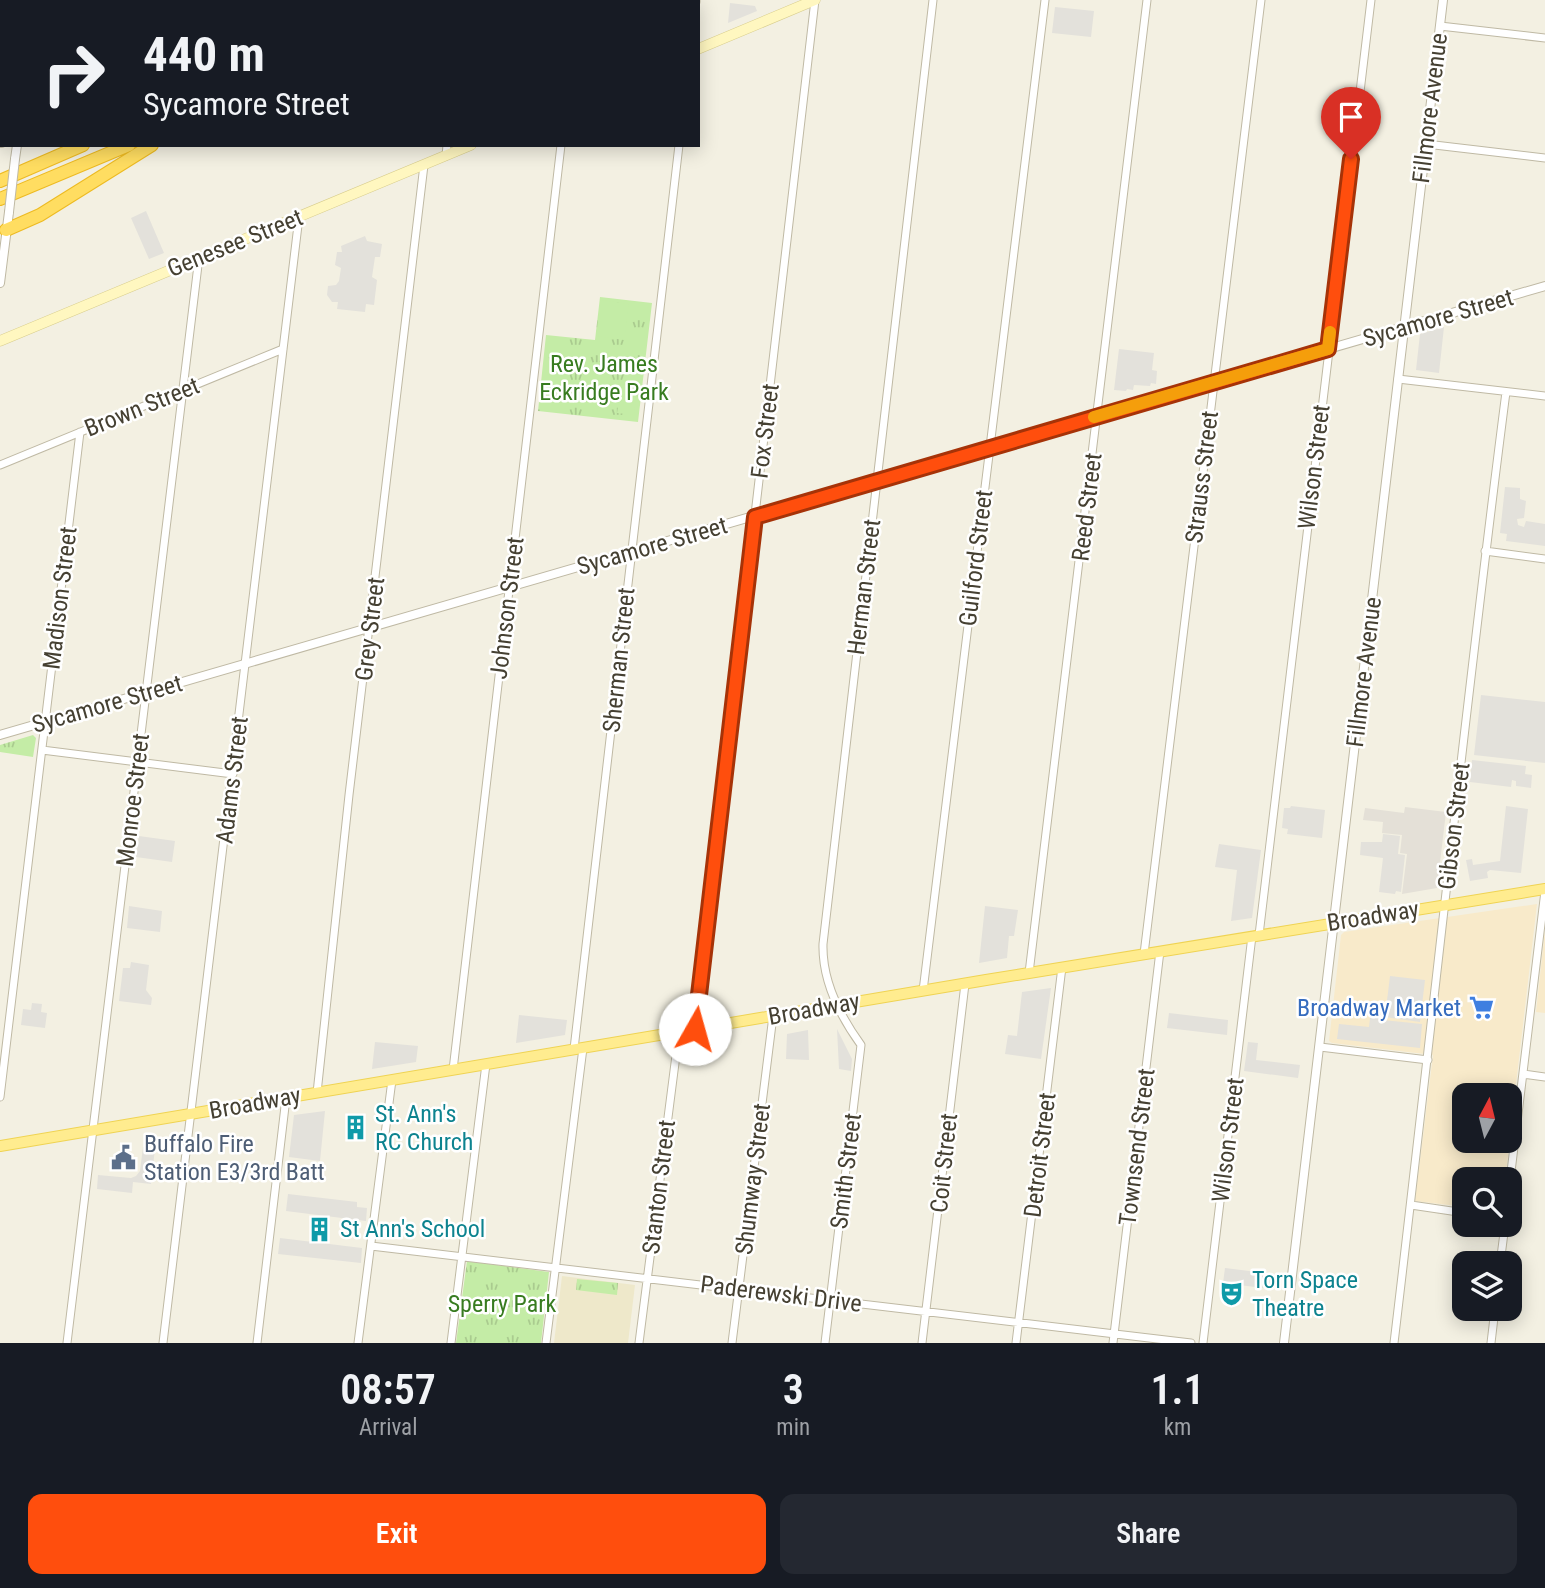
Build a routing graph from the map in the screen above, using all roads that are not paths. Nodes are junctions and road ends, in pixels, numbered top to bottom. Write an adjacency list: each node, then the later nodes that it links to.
1 (815, 0): 10 (main road); 42 (street, Fox Street)
2 (933, 0): 41 (street, Herman Street)
3 (1045, 0): 39 (street, Guilford Street)
4 (1147, 0): 37 (street, Reed Street)
5 (1261, 0): 33 (street, Strauss Street)
6 (1371, 0): 31 (street, Wilson Street)
7 (1443, 0): 8 (street, Fillmore Avenue)
8 (1440, 26): 9 (street); 11 (street, Fillmore Avenue)
9 (1545, 38)
10 (700, 48)
11 (1426, 144): 19 (street); 28 (street, Fillmore Avenue)
12 (17, 147): 24 (street, bridge)
13 (78, 147): 21 (highway)
14 (124, 147): 22 (highway)
15 (149, 147): 24 (highway)
16 (561, 147): 46 (street, Johnson Street)
17 (679, 147): 44 (street, Sherman Street)
18 (447, 151): 20 (main road, Genesee Street)
19 (1545, 158)
20 (424, 165): 23 (main road, Genesee Street); 47 (street, Grey Street)
21 (0, 181)
22 (0, 199)
23 (299, 217): 25 (main road, Genesee Street); 30 (street, Adams Street)
24 (3, 231): 26 (street)
25 (199, 257): 29 (main road, Genesee Street); 34 (street, Monroe Street)
26 (0, 284)
27 (1545, 286): 28 (street, Sycamore Street)
28 (1404, 328): 31 (street, Sycamore Street); 32 (street, Fillmore Avenue)
29 (0, 341)
30 (284, 349): 34 (street, Brown Street); 48 (street, Adams Street)
31 (1328, 349): 33 (street, Sycamore Street); 58 (street, Wilson Street)
32 (1398, 379): 35 (street); 57 (street, Fillmore Avenue)
33 (1213, 383): 37 (street, Sycamore Street); 60 (street, Strauss Street)
34 (183, 390): 38 (street, Brown Street); 49 (street, Monroe Street)
35 (1506, 392): 36 (street); 43 (street, Gibson Street)
36 (1545, 396)
37 (1098, 416): 39 (street, Sycamore Street); 62 (street, Reed Street)
38 (80, 432): 40 (street, Brown Street); 50 (street, Madison Street)
39 (990, 447): 41 (street, Sycamore Street); 64 (street, Guilford Street)
40 (0, 465)
41 (877, 481): 42 (street, Sycamore Street); 65 (street, Herman Street)
42 (755, 517): 44 (street, Sycamore Street); 67 (street, Fox Street)
43 (1485, 551): 45 (street); 56 (street, Gibson Street)
44 (630, 553): 46 (street, Sycamore Street); 70 (street, Sherman Street)
45 (1545, 559)
46 (509, 589): 47 (street, Sycamore Street); 73 (street, Johnson Street)
47 (370, 628): 48 (street, Sycamore Street); 77 (street, Grey Street)
48 (246, 663): 49 (street, Sycamore Street); 54 (street, Adams Street)
49 (146, 692): 50 (street, Sycamore Street); 53 (street, Monroe Street)
50 (45, 722): 51 (street, Sycamore Street); 52 (street, Madison Street)
51 (0, 735)
52 (42, 750): 53 (street); 78 (street, Madison Street)
53 (138, 762): 54 (street); 81 (street, Monroe Street)
54 (233, 774): 80 (street, Adams Street)
55 (1545, 890): 56 (main road, Broadway); 74 (street)
56 (1444, 904): 57 (main road, Broadway); 71 (street, Gibson Street)
57 (1333, 923): 58 (main road, Broadway); 69 (street, Fillmore Avenue)
58 (1255, 936): 59 (main road, Broadway); 109 (street, Wilson Street)
59 (1160, 951): 60 (main road, Broadway); 95 (street, Townsend Street)
60 (1144, 954): 61 (main road, Broadway)
61 (1062, 967): 62 (main road, Broadway); 94 (street, Detroit Street)
62 (1029, 973): 63 (main road, Broadway)
63 (965, 984): 64 (main road, Broadway); 92 (street, Coit Street)
64 (923, 990): 65 (main road, Broadway)
65 (837, 1005): 66 (main road, Broadway); 91 (street, Smith Street)
66 (774, 1016): 67 (main road, Broadway); 90 (street, Shumway Street)
67 (695, 1029): 68 (main road, Broadway)
68 (678, 1032): 70 (main road, Broadway); 89 (street, Stanton Street)
69 (1320, 1047): 71 (street); 110 (street, Fillmore Avenue)
70 (579, 1049): 72 (main road, Broadway); 88 (street, Sherman Street)
71 (1428, 1060): 84 (street, Gibson Street)
72 (486, 1064): 73 (main road, Broadway); 87 (street)
73 (453, 1070): 76 (main road, Broadway)
74 (1523, 1074): 75 (street); 83 (street)
75 (1545, 1077)
76 (392, 1080): 77 (main road, Broadway); 86 (street)
77 (317, 1093): 79 (main road, Broadway)
78 (0, 1097)
79 (286, 1098): 80 (main road, Broadway); 98 (street)
80 (190, 1114): 81 (main road, Broadway); 97 (street, Adams Street)
81 (92, 1131): 82 (main road, Broadway); 96 (street, Monroe Street)
82 (0, 1146)
83 (1512, 1167)
84 (1410, 1205): 85 (street); 111 (street, Gibson Street)
85 (1452, 1211)
86 (370, 1245): 87 (street, Paderewski Drive); 99 (street)
87 (462, 1256): 88 (street, Paderewski Drive); 100 (street)
88 (555, 1268): 89 (street, Paderewski Drive); 101 (street, Sherman Street)
89 (648, 1278): 90 (street, Paderewski Drive); 102 (street, Stanton Street)
90 (739, 1289): 91 (street, Paderewski Drive); 103 (street, Shumway Street)
91 (831, 1300): 92 (street, Paderewski Drive); 104 (street, Smith Street)
92 (926, 1311): 94 (street, Paderewski Drive); 105 (street, Coit Street)
93 (1493, 1321): 112 (street)
94 (1018, 1322): 95 (street, Paderewski Drive); 106 (street, Detroit Street)
95 (1114, 1334): 107 (street, Townsend Street); 108 (street, Paderewski Drive)
96 (67, 1343)
97 (163, 1343)
98 (257, 1343)
99 (358, 1343)
100 (451, 1343)
101 (546, 1343)
102 (639, 1343)
103 (732, 1343)
104 (825, 1343)
105 (922, 1343)
106 (1016, 1343)
107 (1113, 1343)
108 (1191, 1343)
109 (1203, 1343)
110 (1284, 1343)
111 (1394, 1343)
112 (1490, 1343)

